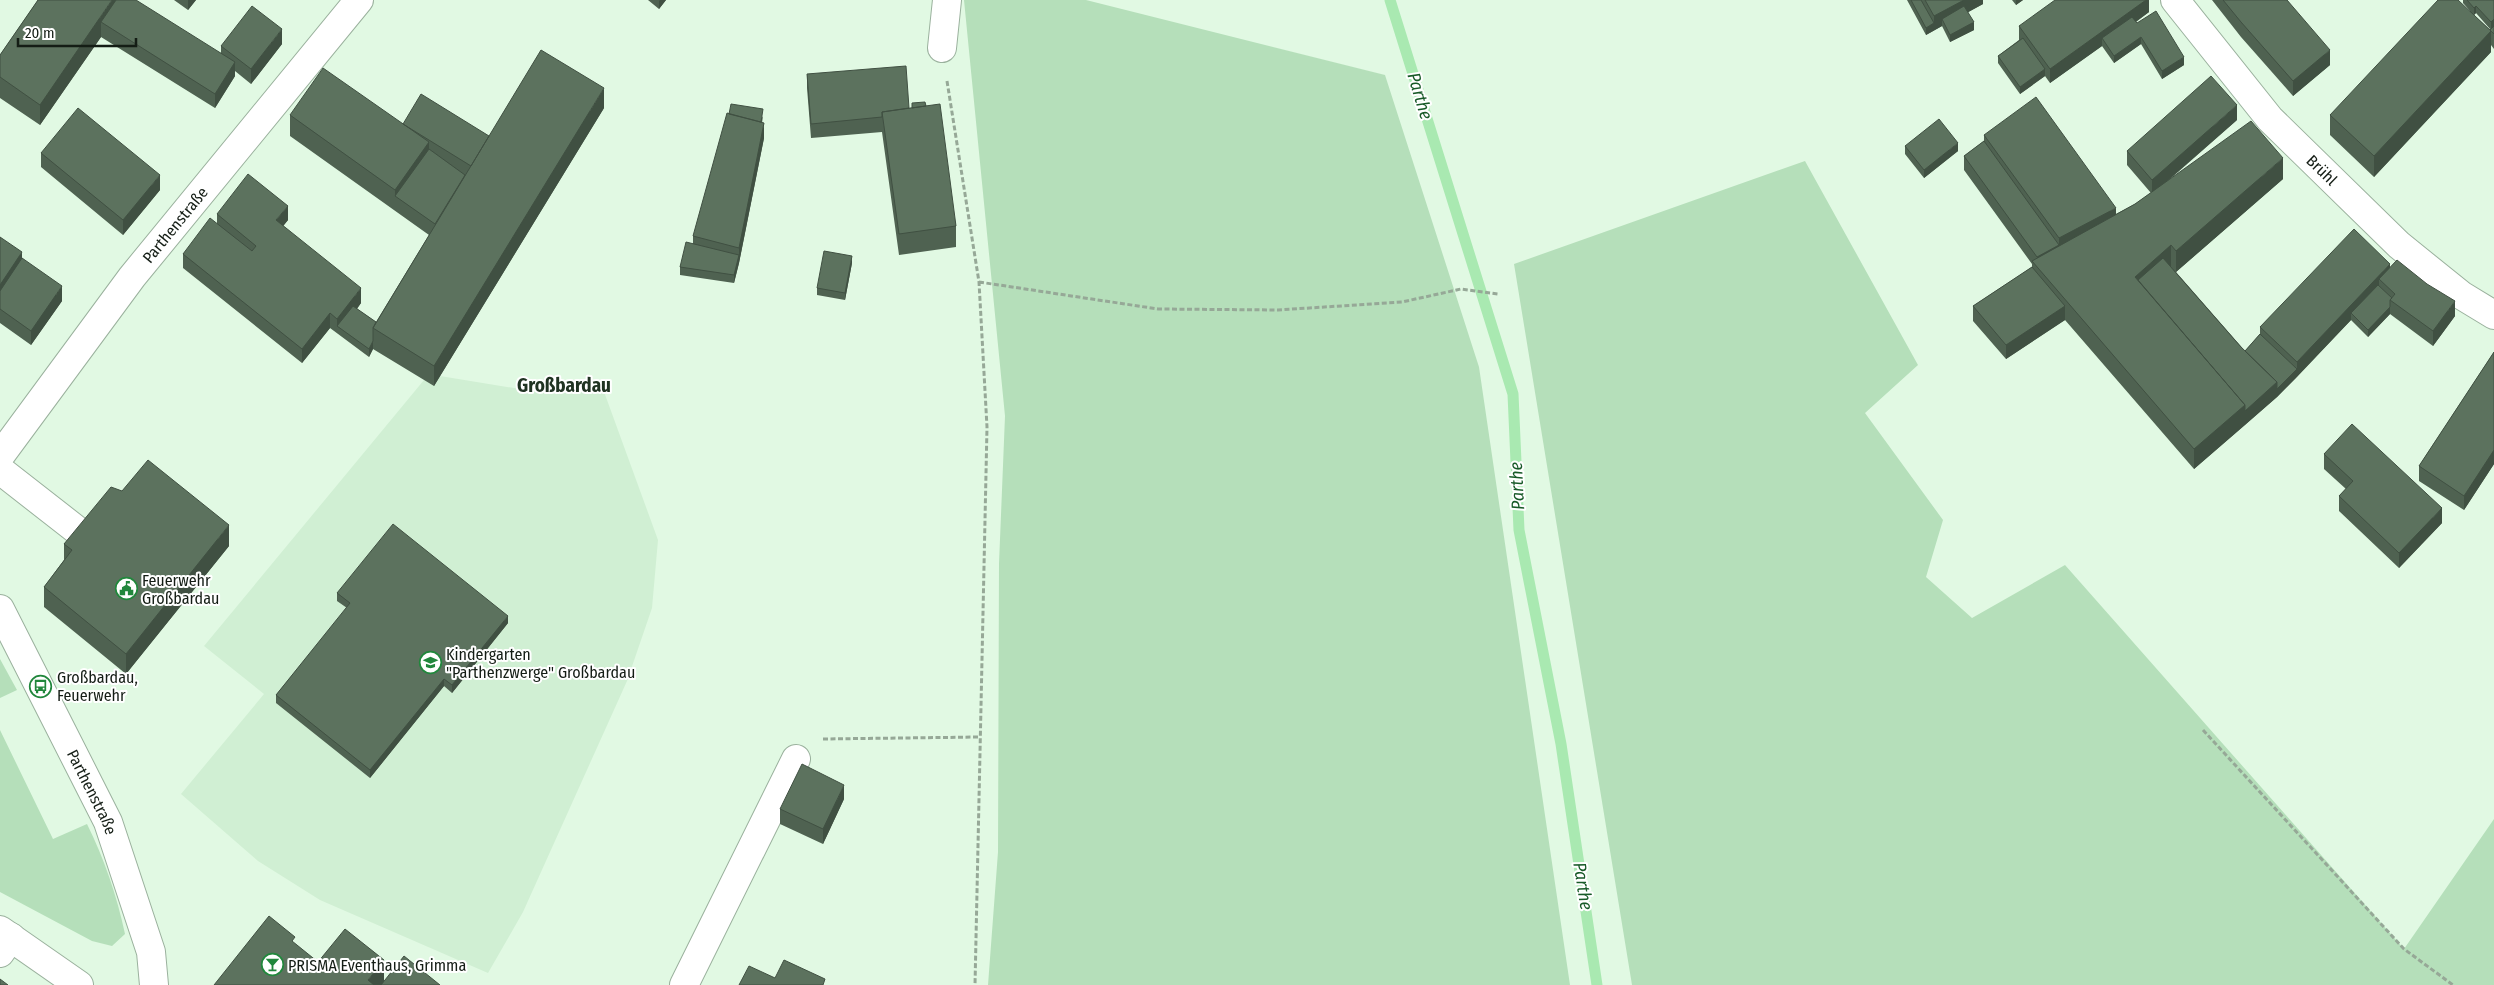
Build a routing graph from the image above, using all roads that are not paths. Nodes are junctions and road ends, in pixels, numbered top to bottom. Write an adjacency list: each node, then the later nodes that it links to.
1 (359, 0): 6 (street, Parthenstraße)
2 (947, 0): 4 (street)
3 (2175, 0): 5 (street, Brühl)
4 (942, 48)
5 (2494, 315)
6 (0, 456)
7 (0, 470): 8 (street)
8 (87, 538)
9 (0, 609): 13 (street, Parthenstraße)
10 (796, 758): 14 (street)
11 (4, 940): 12 (street)
12 (80, 985)
13 (154, 985)
14 (684, 985)

